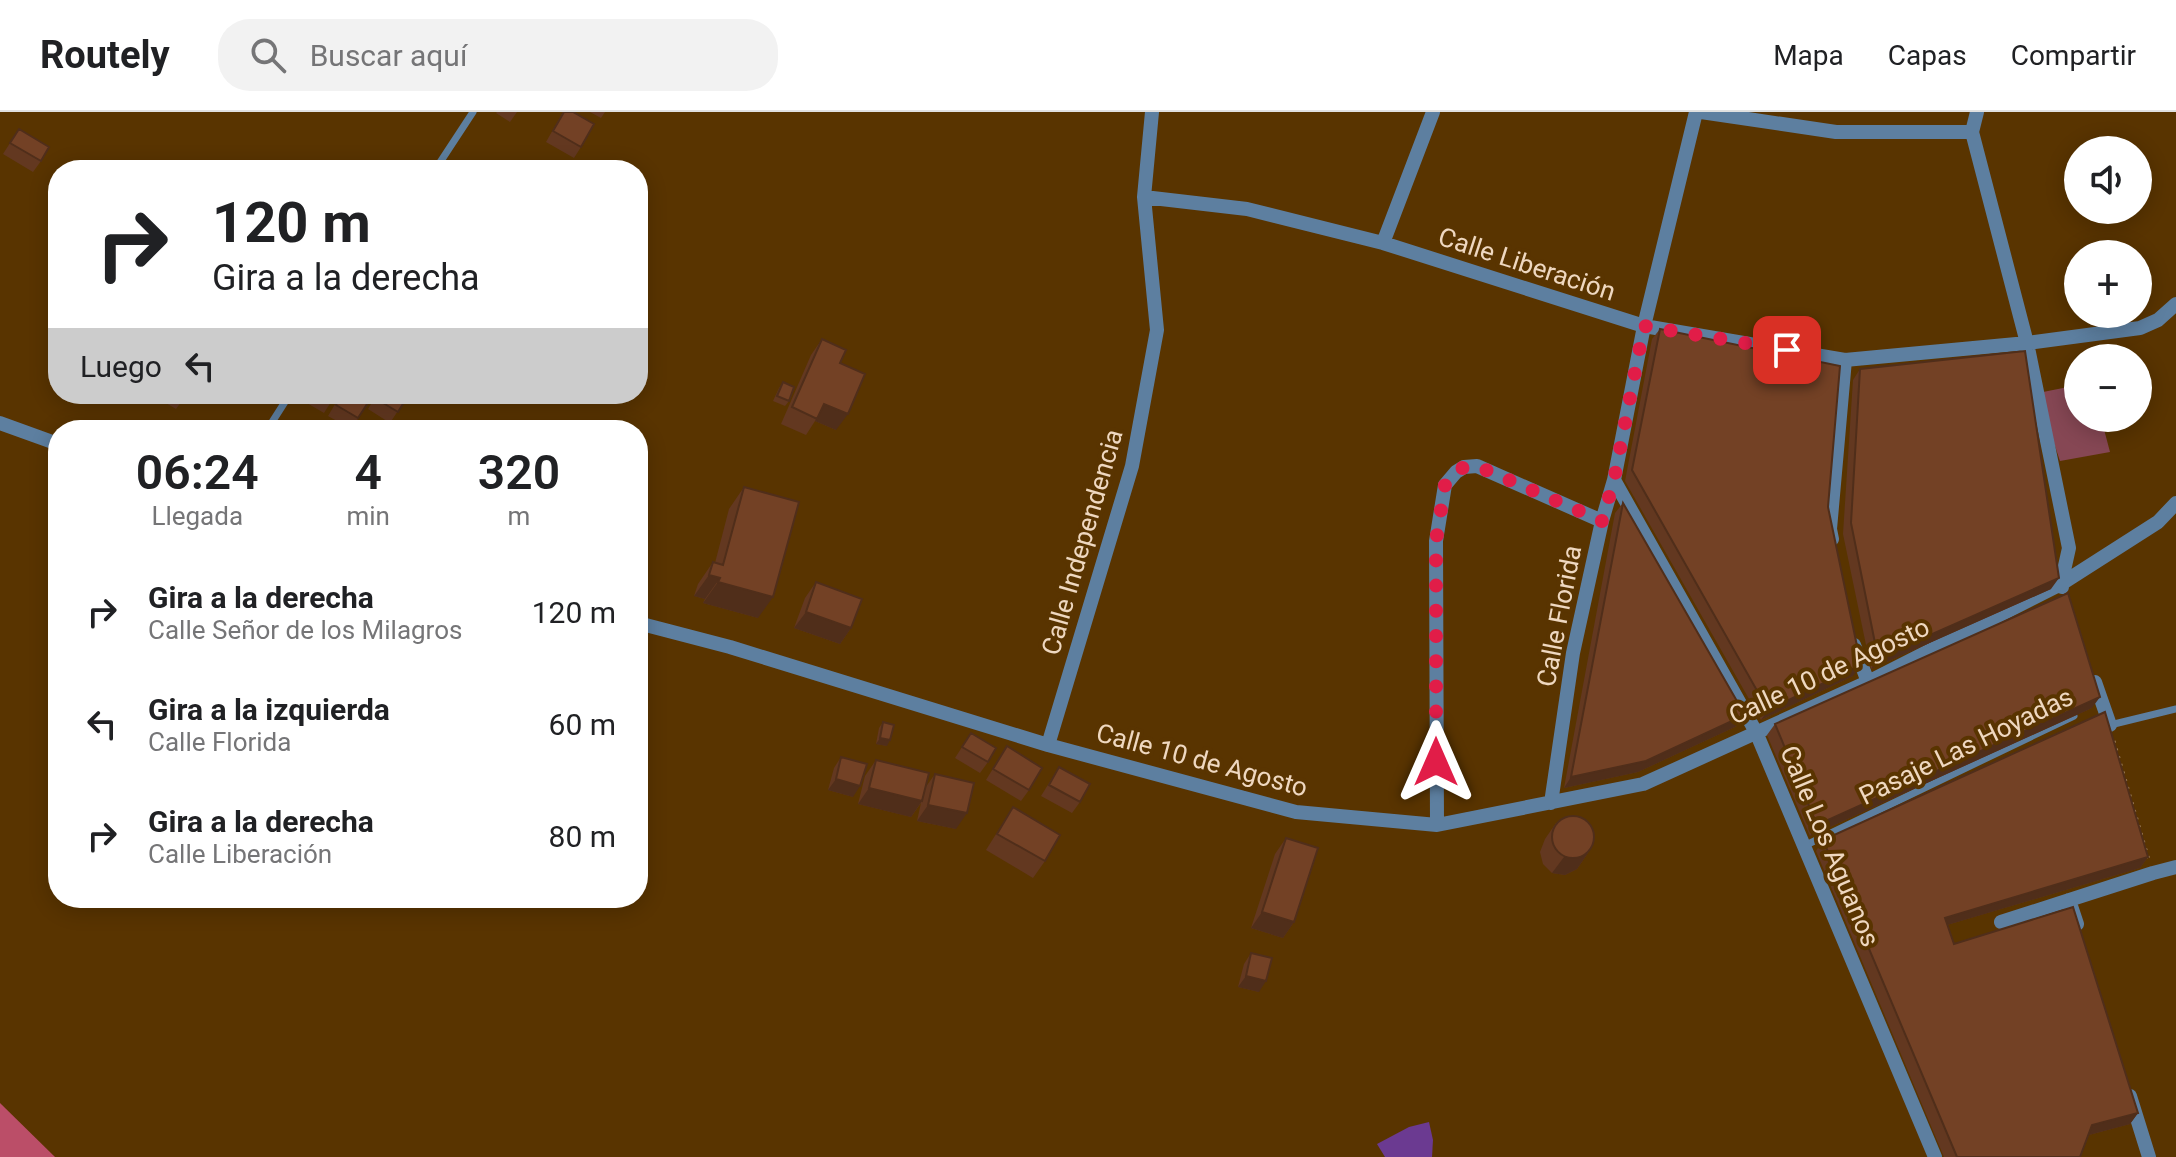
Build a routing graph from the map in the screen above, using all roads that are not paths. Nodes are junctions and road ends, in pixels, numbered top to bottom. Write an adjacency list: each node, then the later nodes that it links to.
1 (473, 112): 7 (lane)
2 (1152, 112): 8 (street, Calle Independencia)
3 (1433, 112): 9 (street)
4 (1698, 112): 6 (street); 11 (street, Calle Florida)
5 (1977, 112): 6 (street)
6 (1972, 132): 12 (street)
7 (442, 160)
8 (1144, 197): 9 (street, Calle Liberación); 30 (street, Calle Independencia)
9 (1383, 243): 11 (street, Calle Liberación)
10 (2176, 304): 12 (street, Calle Liberación)
11 (1644, 326): 13 (street, Calle Liberación); 16 (street, Calle Florida)
12 (2027, 343): 13 (street, Calle Liberación); 20 (street)
13 (1845, 360): 19 (street)
14 (0, 423): 15 (street)
15 (48, 440)
16 (1614, 480): 18 (street, Calle Florida); 29 (street, Calle Los Aguanos)
17 (2176, 503): 20 (street, Calle 10 de Agosto)
18 (1602, 521): 31 (street, Calle Florida); 32 (street)
19 (1836, 560)
20 (2061, 584): 21 (street); 25 (street, Calle 10 de Agosto)
21 (2066, 599)
22 (648, 626): 30 (street, Calle 10 de Agosto)
23 (1852, 636): 25 (street)
24 (2092, 673): 26 (street)
25 (1868, 682): 29 (street, Calle 10 de Agosto)
26 (2102, 703): 28 (street); 33 (lane, Pasaje Las Hoyadas)
27 (2176, 709): 28 (lane)
28 (2110, 725)
29 (1756, 732): 31 (street, Calle 10 de Agosto); 33 (street, Calle Los Aguanos)
30 (1048, 745): 32 (street, Calle 10 de Agosto)
31 (1551, 803): 32 (street, Calle 10 de Agosto)
32 (1437, 825)
33 (1804, 846): 39 (street, Calle Los Aguanos)
34 (2176, 867): 35 (street)
35 (2069, 900): 36 (street); 37 (street)
36 (2001, 922)
37 (2079, 931)
38 (2126, 1083): 40 (street)
39 (1935, 1157)
40 (2149, 1157)

